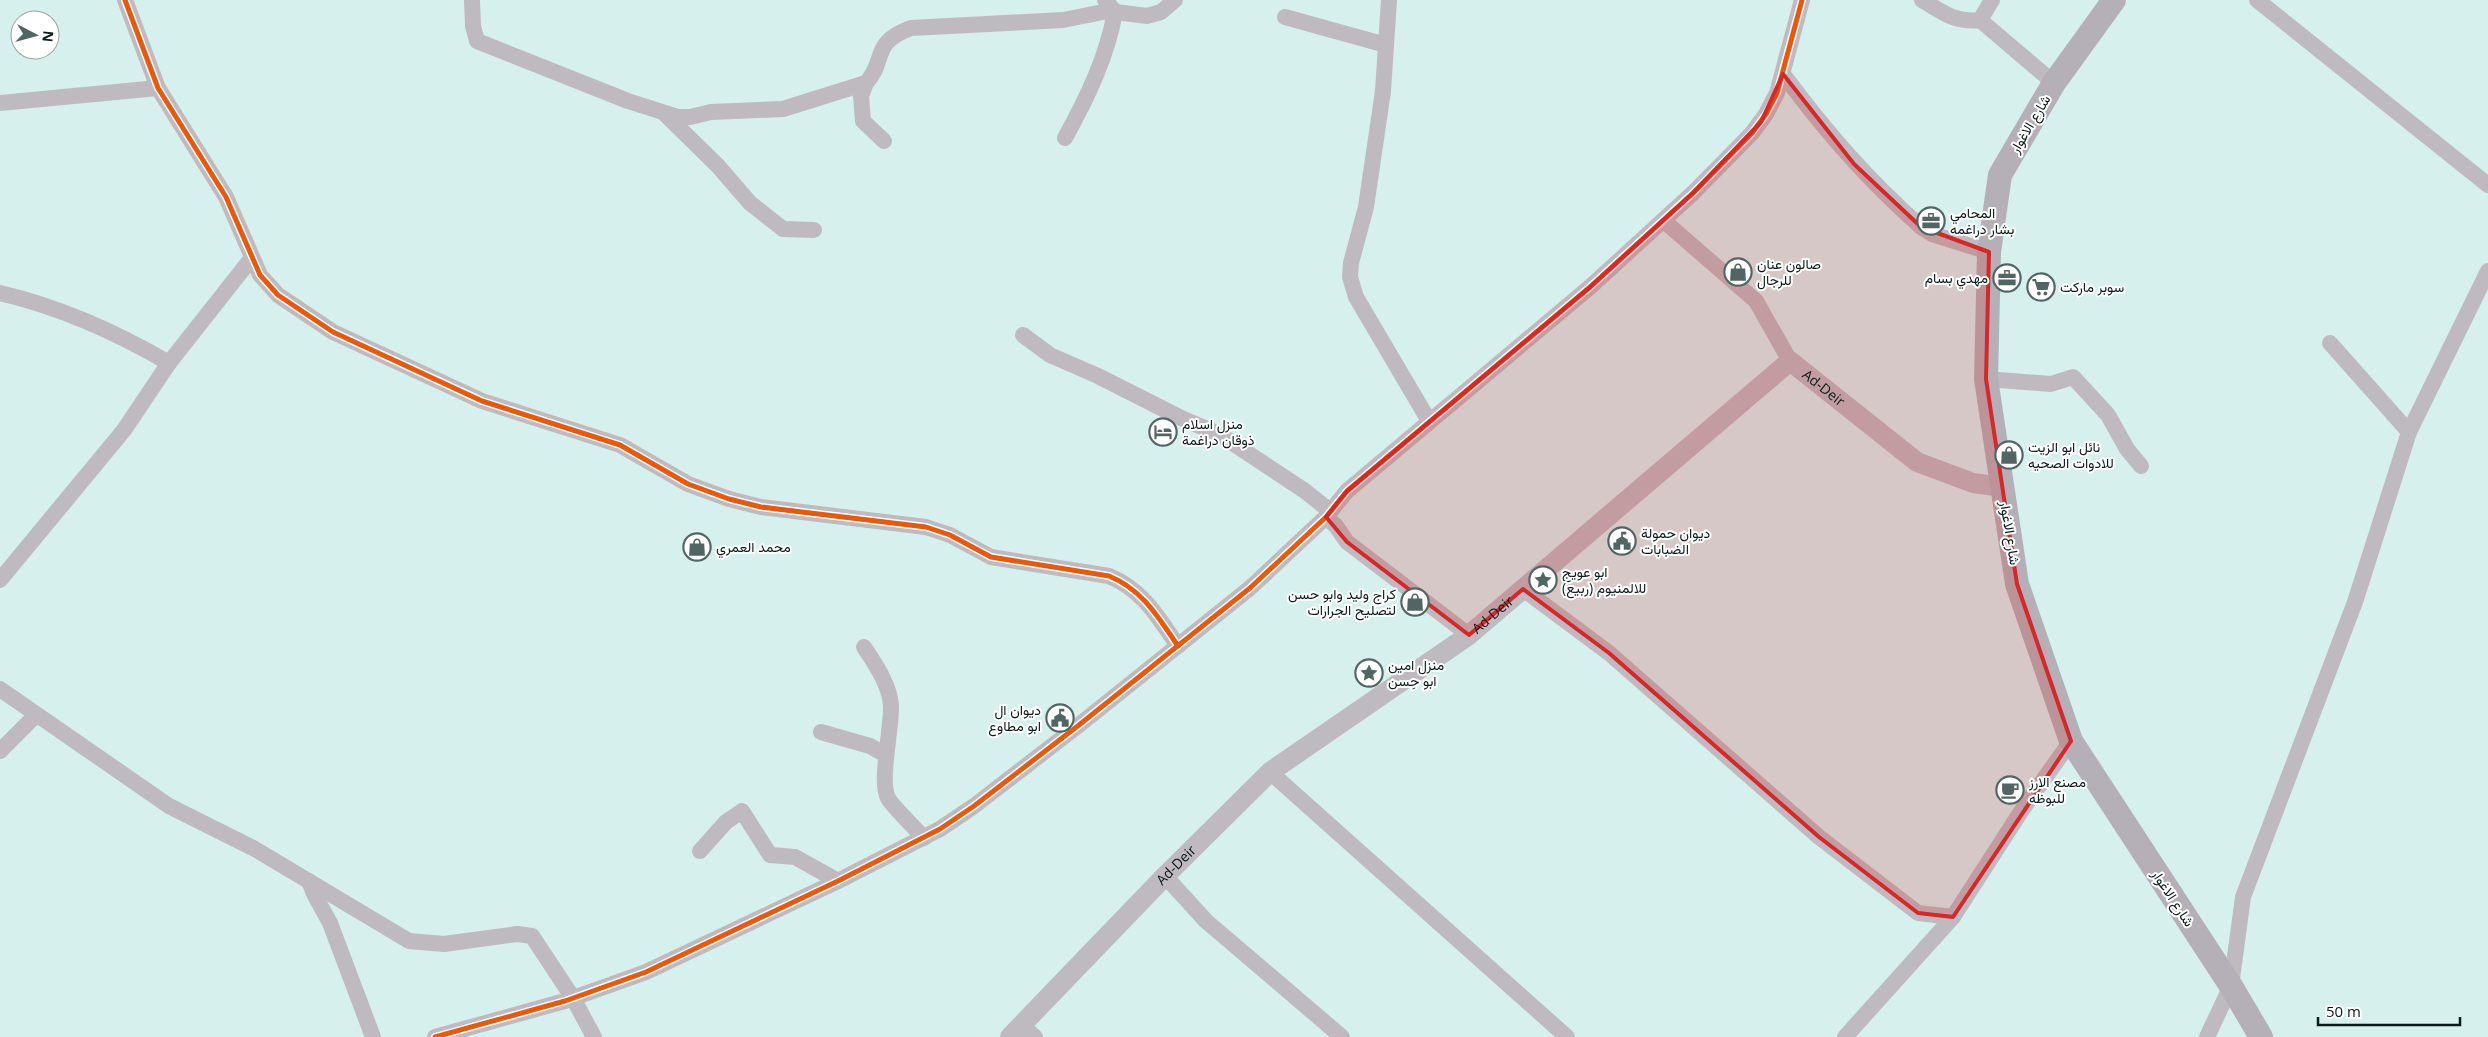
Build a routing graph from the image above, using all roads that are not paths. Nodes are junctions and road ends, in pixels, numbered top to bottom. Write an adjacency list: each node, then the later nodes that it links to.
1 (125, 0): 18 (street)
2 (457, 0): 10 (street)
3 (1175, 0): 11 (street)
4 (1389, 0): 14 (street)
5 (1802, 0): 15 (street)
6 (1922, 0): 13 (street)
7 (1992, 0): 13 (street)
8 (2114, 0): 17 (main road, شارع الاغوار)
9 (2257, 0): 23 (street)
10 (472, 6): 20 (street)
11 (1110, 6): 16 (street); 21 (street)
12 (1285, 17): 14 (street)
13 (1980, 20): 17 (street)
14 (1386, 45): 35 (street)
15 (1783, 74): 24 (street); 26 (street)
16 (866, 83): 20 (street); 22 (street)
17 (2054, 83): 26 (main road, شارع الاغوار)
18 (158, 88): 19 (street); 27 (street)
19 (0, 103)
20 (665, 114): 25 (street)
21 (1066, 138)
22 (884, 141)
23 (2488, 185)
24 (1664, 221): 32 (street); 35 (street)
25 (814, 230)
26 (1989, 252): 34 (main road, شارع الاغوار)
27 (251, 259): 33 (street); 43 (street)
28 (2488, 271): 36 (street)
29 (0, 293): 33 (street)
30 (1023, 335): 39 (street)
31 (2330, 343): 36 (street)
32 (1790, 361): 38 (street, Ad-Deir); 41 (street, Ad-Deir)
33 (169, 363): 40 (street)
34 (1986, 378): 37 (street); 38 (main road, شارع الاغوار)
35 (1429, 421): 39 (street)
36 (2409, 432): 58 (street)
37 (2141, 466)
38 (2002, 487): 48 (main road, شارع الاغوار)
39 (1328, 514): 42 (street); 43 (street)
40 (0, 580)
41 (1523, 589): 42 (street, Ad-Deir); 57 (street)
42 (1469, 635): 51 (street, Ad-Deir)
43 (1178, 646): 52 (street)
44 (864, 647): 50 (street)
45 (0, 689): 46 (street)
46 (36, 715): 49 (street); 56 (street)
47 (821, 732): 50 (street)
48 (2071, 741): 57 (street); 58 (main road, شارع الاغوار)
49 (0, 751)
50 (886, 755): 52 (street)
51 (1270, 772): 54 (street, Ad-Deir); 65 (street)
52 (924, 838): 55 (street)
53 (700, 851): 55 (street)
54 (1165, 876): 60 (street, Ad-Deir); 64 (street)
55 (838, 881): 59 (street)
56 (309, 882): 59 (street); 61 (street)
57 (1954, 917): 66 (street)
58 (2232, 986): 67 (street); 68 (main road, شارع الاغوار)
59 (573, 998): 62 (street); 63 (street)
60 (1022, 1033)
61 (374, 1037)
62 (435, 1037)
63 (594, 1037)
64 (1342, 1037)
65 (1567, 1037)
66 (1845, 1037)
67 (2207, 1037)
68 (2261, 1037)

